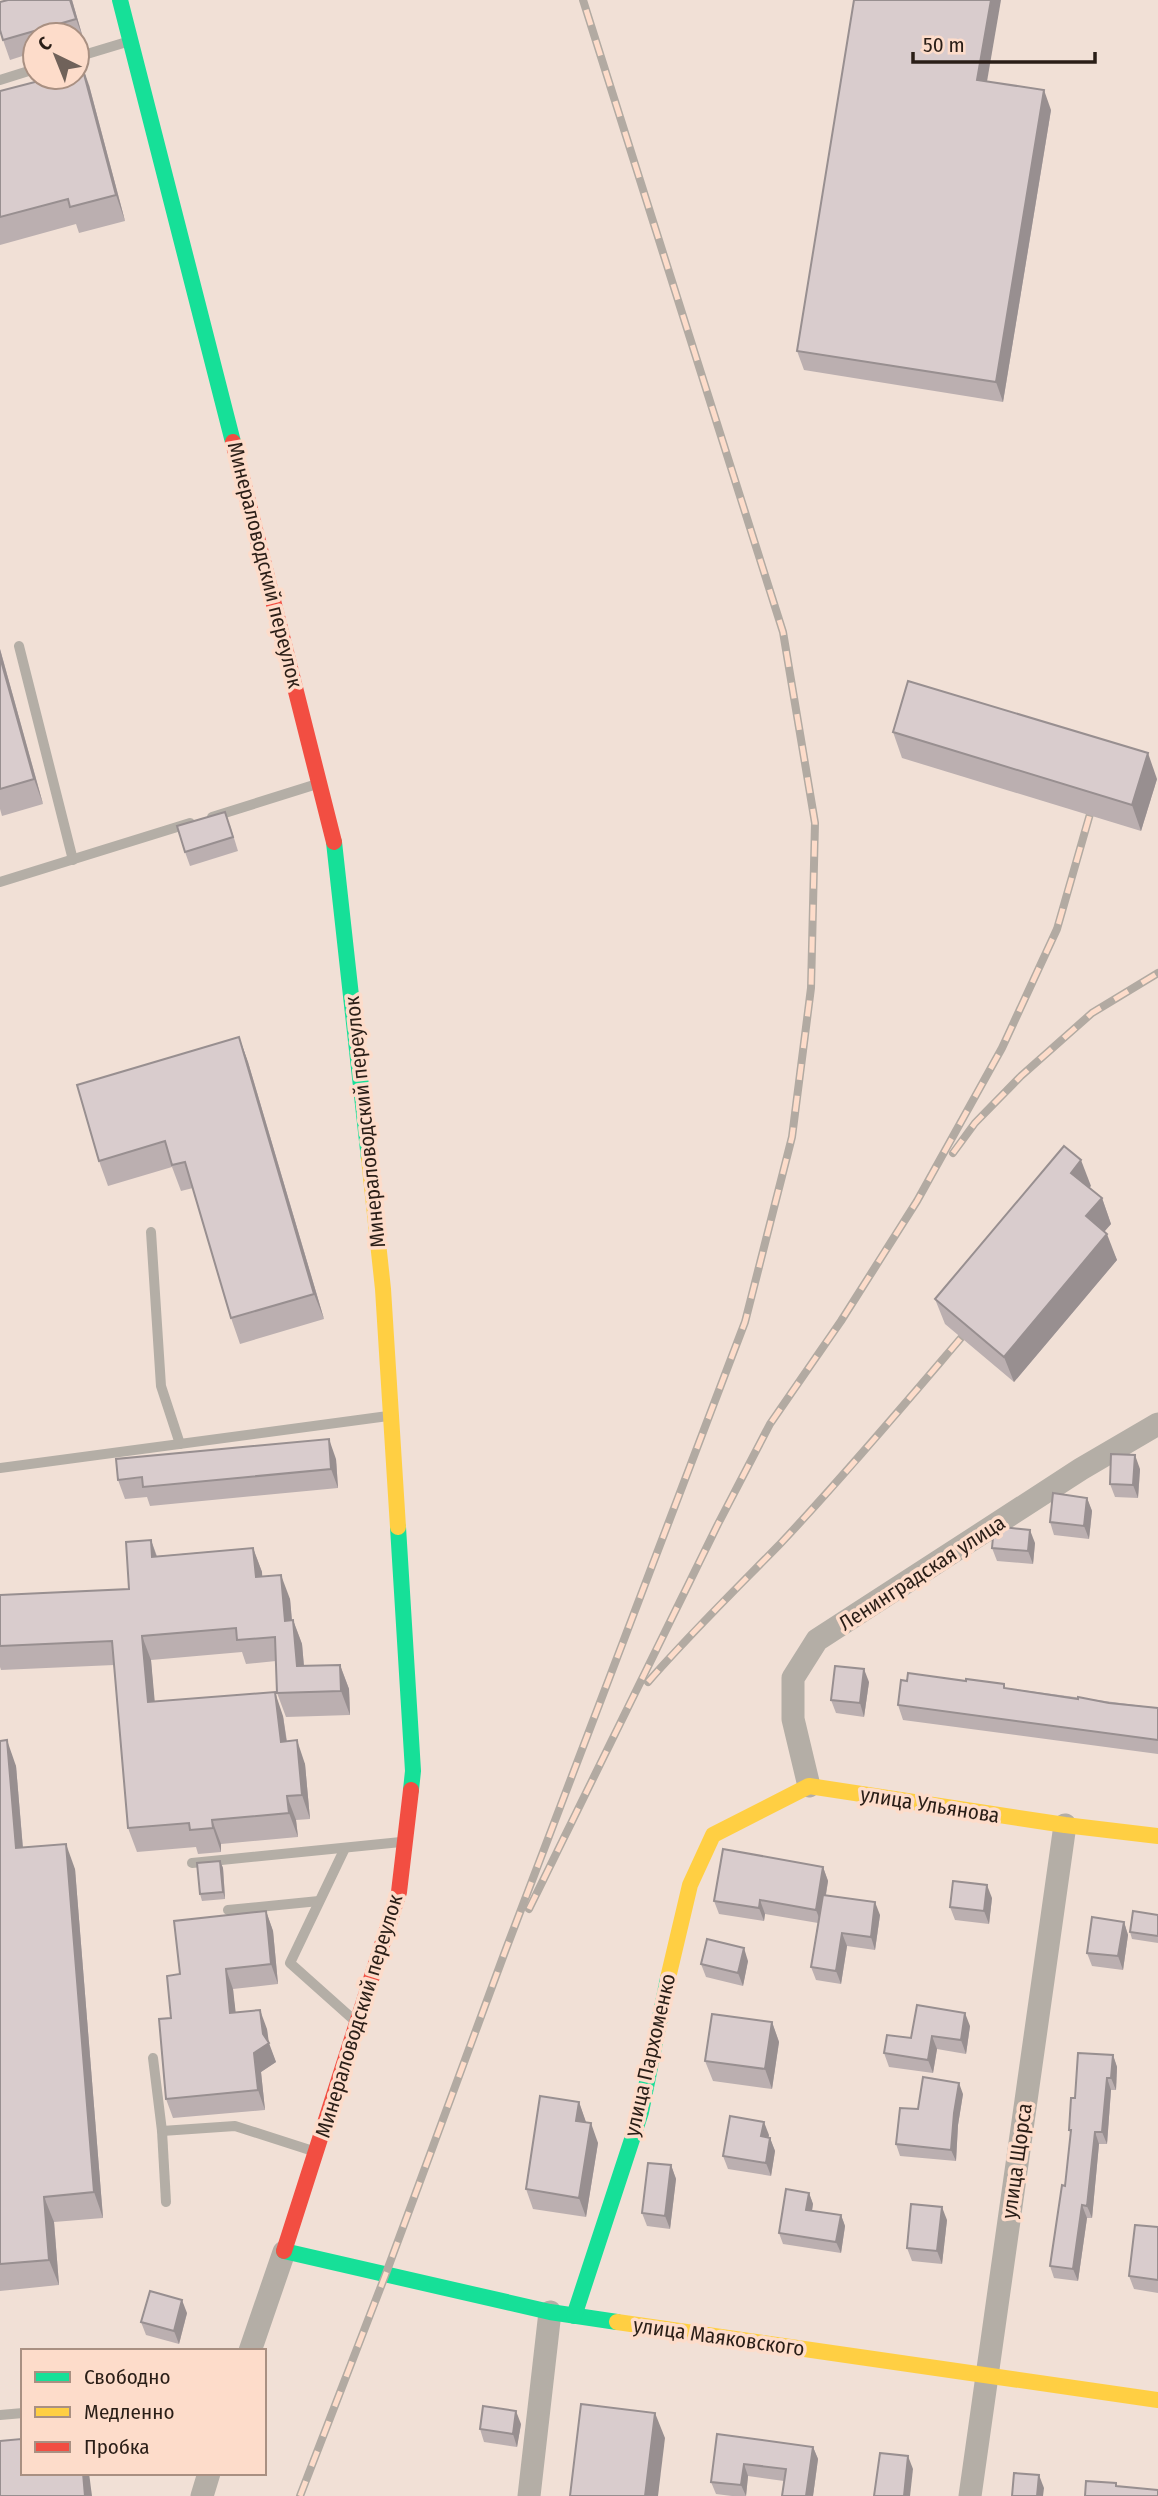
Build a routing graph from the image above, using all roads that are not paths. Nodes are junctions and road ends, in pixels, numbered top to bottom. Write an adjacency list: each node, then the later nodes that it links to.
1 (120, 0): 2 (street, Минераловодский переулок)
2 (132, 40): 3 (lane); 7 (street, Минераловодский переулок)
3 (91, 53)
4 (21, 73): 5 (lane)
5 (0, 80)
6 (19, 646): 8 (lane)
7 (320, 783): 8 (lane); 11 (street, Минераловодский переулок)
8 (73, 860): 9 (lane)
9 (0, 882)
10 (151, 1233): 13 (lane)
11 (391, 1416): 13 (lane); 18 (street, Минераловодский переулок)
12 (1158, 1424): 15 (street, Ленинградская улица)
13 (180, 1444): 14 (lane)
14 (0, 1468)
15 (809, 1786): 16 (street, улица Ульянова); 30 (street, улица Пархоменко)
16 (1065, 1825): 17 (street, улица Ульянова); 32 (street, улица Щорса)
17 (1158, 1836)
18 (403, 1842): 19 (lane); 23 (street, Минераловодский переулок)
19 (345, 1848): 20 (lane); 21 (lane)
20 (192, 1863)
21 (320, 1901): 22 (lane); 23 (lane)
22 (228, 1910)
23 (357, 2022): 26 (street, Минераловодский переулок)
24 (153, 2058): 25 (lane)
25 (162, 2131): 26 (lane); 27 (lane)
26 (316, 2152): 28 (street, Минераловодский переулок)
27 (166, 2203)
28 (284, 2252): 29 (street, улица Маяковского); 31 (street)
29 (550, 2312): 30 (street, улица Маяковского); 38 (street)
30 (574, 2316): 32 (street, улица Маяковского)
31 (251, 2349)
32 (986, 2377): 33 (street, улица Маяковского); 39 (street, улица Щорса)
33 (1158, 2400)
34 (21, 2413): 35 (lane)
35 (0, 2414)
36 (208, 2475): 37 (street)
37 (202, 2496)
38 (529, 2496)
39 (970, 2496)

